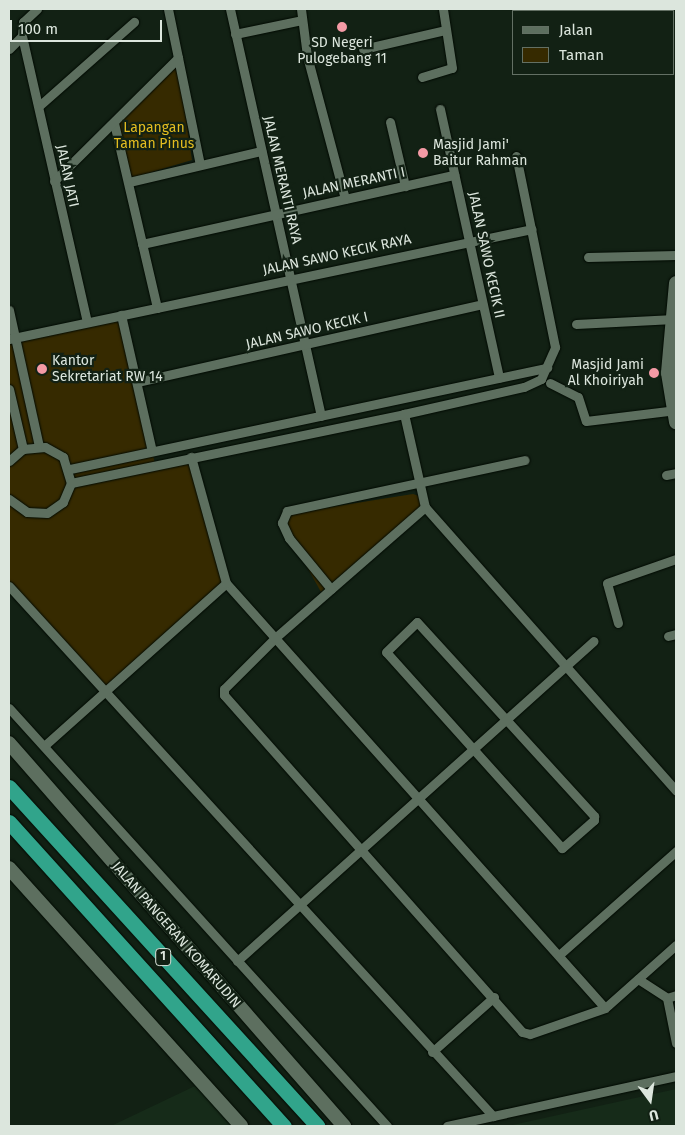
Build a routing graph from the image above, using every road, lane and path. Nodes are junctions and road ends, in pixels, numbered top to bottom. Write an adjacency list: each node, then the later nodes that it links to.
1 (37, 9): 10 (street, JALAN JATI)
2 (168, 9): 13 (street)
3 (230, 9): 9 (street, JALAN MERANTI RAYA)
4 (301, 9): 6 (street)
5 (443, 9): 8 (street)
6 (302, 20): 9 (street); 26 (street)
7 (134, 22): 15 (street)
8 (445, 30): 12 (street); 14 (street)
9 (235, 34): 19 (street, JALAN MERANTI RAYA)
10 (22, 36): 11 (street); 15 (street, JALAN JATI)
11 (9, 49)
12 (363, 49)
13 (178, 58): 18 (street); 21 (street)
14 (422, 77)
15 (39, 106): 23 (street, JALAN JATI)
16 (440, 109): 22 (street, JALAN SAWO KECIK II)
17 (390, 122): 25 (street)
18 (114, 123): 23 (street); 24 (street)
19 (261, 151): 21 (street); 27 (street, JALAN MERANTI RAYA)
20 (516, 156): 28 (street)
21 (200, 165): 24 (street)
22 (454, 175): 25 (street, JALAN MERANTI I); 29 (street, JALAN SAWO KECIK II)
23 (54, 181): 40 (street, JALAN JATI)
24 (129, 182): 30 (street)
25 (405, 186): 26 (street, JALAN MERANTI I)
26 (345, 198): 27 (street, JALAN MERANTI I)
27 (275, 213): 30 (street, JALAN MERANTI I); 33 (street, JALAN MERANTI RAYA)
28 (532, 229): 29 (street, JALAN SAWO KECIK RAYA); 44 (street)
29 (469, 242): 33 (street, JALAN SAWO KECIK RAYA); 35 (street, JALAN SAWO KECIK II)
30 (142, 244): 36 (street)
31 (676, 255): 32 (street)
32 (588, 258)
33 (290, 280): 36 (street, JALAN SAWO KECIK RAYA); 43 (street, JALAN MERANTI RAYA)
34 (676, 284): 39 (street)
35 (482, 304): 43 (street, JALAN SAWO KECIK I); 45 (street, JALAN SAWO KECIK II)
36 (157, 308): 38 (street, JALAN SAWO KECIK RAYA)
37 (9, 310): 42 (street)
38 (122, 315): 40 (street, JALAN SAWO KECIK RAYA); 46 (street)
39 (674, 319): 41 (street); 51 (street)
40 (87, 322): 42 (street, JALAN SAWO KECIK RAYA)
41 (576, 324)
42 (12, 338): 56 (street)
43 (305, 346): 46 (street, JALAN SAWO KECIK I); 52 (street, JALAN MERANTI RAYA)
44 (547, 368): 45 (street); 50 (street)
45 (499, 378): 49 (street)
46 (137, 382): 58 (street)
47 (550, 382): 51 (street)
48 (9, 388): 57 (street)
49 (366, 406): 52 (street); 53 (street)
50 (404, 414): 53 (street); 66 (street)
51 (675, 414)
52 (321, 416): 54 (street)
53 (370, 420): 55 (street)
54 (260, 428): 55 (street); 58 (street)
55 (263, 442): 59 (street)
56 (39, 446): 57 (street); 62 (street)
57 (23, 449): 61 (street)
58 (152, 451): 62 (street)
59 (191, 457): 65 (street); 72 (street)
60 (525, 460): 66 (street)
61 (9, 461)
62 (70, 469): 65 (street)
63 (676, 473): 64 (street)
64 (666, 475)
65 (71, 483): 68 (street)
66 (418, 484): 69 (street); 74 (street)
67 (9, 498): 68 (street)
68 (16, 507): 70 (street)
69 (425, 507): 74 (street); 78 (street)
70 (9, 514)
71 (676, 559): 75 (street)
72 (226, 583): 76 (street); 79 (street)
73 (9, 586): 79 (street)
74 (331, 588): 76 (street)
75 (618, 623)
76 (275, 638): 87 (street); 89 (street)
77 (594, 642): 78 (street)
78 (565, 667): 81 (street); 86 (street)
79 (106, 688): 83 (street); 92 (street)
80 (9, 708): 83 (street)
81 (507, 719): 84 (street); 84 (street); 84 (street)
82 (9, 742): 108 (street, JALAN PANGERAN KOMARUDIN)
83 (44, 746): 95 (street)
84 (474, 749): 87 (street)
85 (9, 787): 107 (highway, 1)
86 (676, 791)
87 (419, 798): 89 (street); 94 (street)
88 (9, 822): 106 (highway, 1)
89 (361, 850): 92 (street); 98 (street)
90 (676, 852): 94 (street)
91 (9, 868): 105 (street)
92 (298, 906): 95 (street); 102 (street)
93 (676, 945): 96 (street)
94 (559, 956): 100 (street)
95 (237, 961): 109 (street)
96 (638, 979): 99 (street); 100 (street)
97 (676, 995): 99 (street)
98 (494, 998): 100 (street); 102 (street)
99 (666, 998): 101 (street)
100 (605, 1008)
101 (676, 1043)
102 (432, 1052): 104 (street)
103 (676, 1076): 104 (street)
104 (493, 1116): 110 (street)
105 (241, 1126)
106 (284, 1126)
107 (317, 1126)
108 (344, 1126)
109 (386, 1126)
110 (447, 1126)

